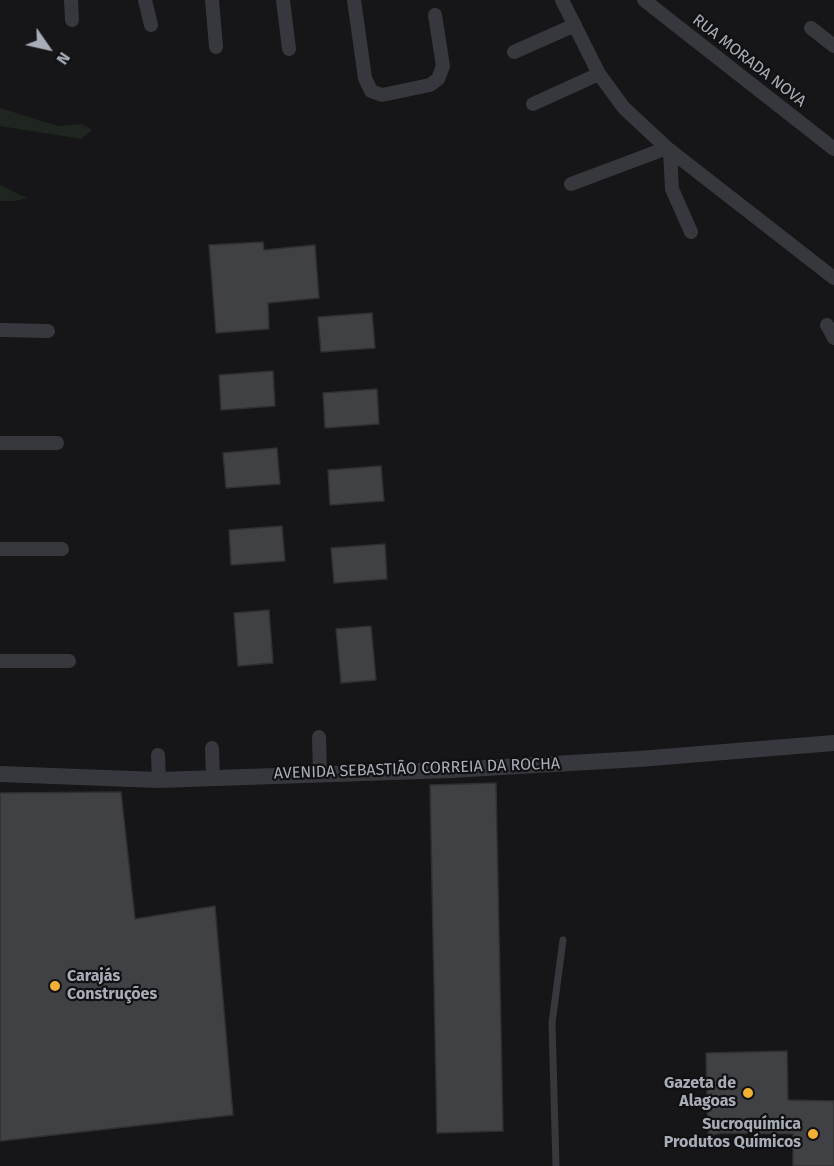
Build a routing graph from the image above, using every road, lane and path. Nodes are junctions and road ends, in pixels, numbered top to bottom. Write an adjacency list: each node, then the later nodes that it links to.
1 (71, 0): 9 (street)
2 (145, 0): 10 (street)
3 (212, 0): 13 (street)
4 (283, 0): 15 (street)
5 (354, 0): 8 (street)
6 (562, 0): 11 (street)
7 (644, 0): 20 (street, RUA MORADA NOVA)
8 (435, 15)
9 (72, 20)
10 (151, 25)
11 (575, 25): 16 (street); 17 (street)
12 (811, 28): 14 (street)
13 (216, 46)
14 (834, 46)
15 (289, 49)
16 (514, 52)
17 (599, 74): 18 (street); 19 (street)
18 (533, 104)
19 (669, 149): 21 (street); 22 (street); 23 (street)
20 (834, 149)
21 (571, 184)
22 (691, 232)
23 (834, 279)
24 (827, 325): 27 (street)
25 (0, 330): 26 (street)
26 (48, 331)
27 (834, 338)
28 (0, 442): 29 (street)
29 (57, 442)
30 (0, 549): 31 (street)
31 (62, 549)
32 (69, 661): 33 (street)
33 (0, 662)
34 (319, 737): 38 (street)
35 (834, 743): 38 (street, AVENIDA SEBASTIÃO CORREIA DA ROCHA)
36 (212, 748): 40 (street)
37 (158, 755): 41 (street)
38 (320, 773): 40 (street, AVENIDA SEBASTIÃO CORREIA DA ROCHA)
39 (0, 774): 41 (street, AVENIDA SEBASTIÃO CORREIA DA ROCHA)
40 (213, 777): 41 (street, AVENIDA SEBASTIÃO CORREIA DA ROCHA)
41 (159, 780)
42 (563, 940): 43 (lane)
43 (556, 1166)

